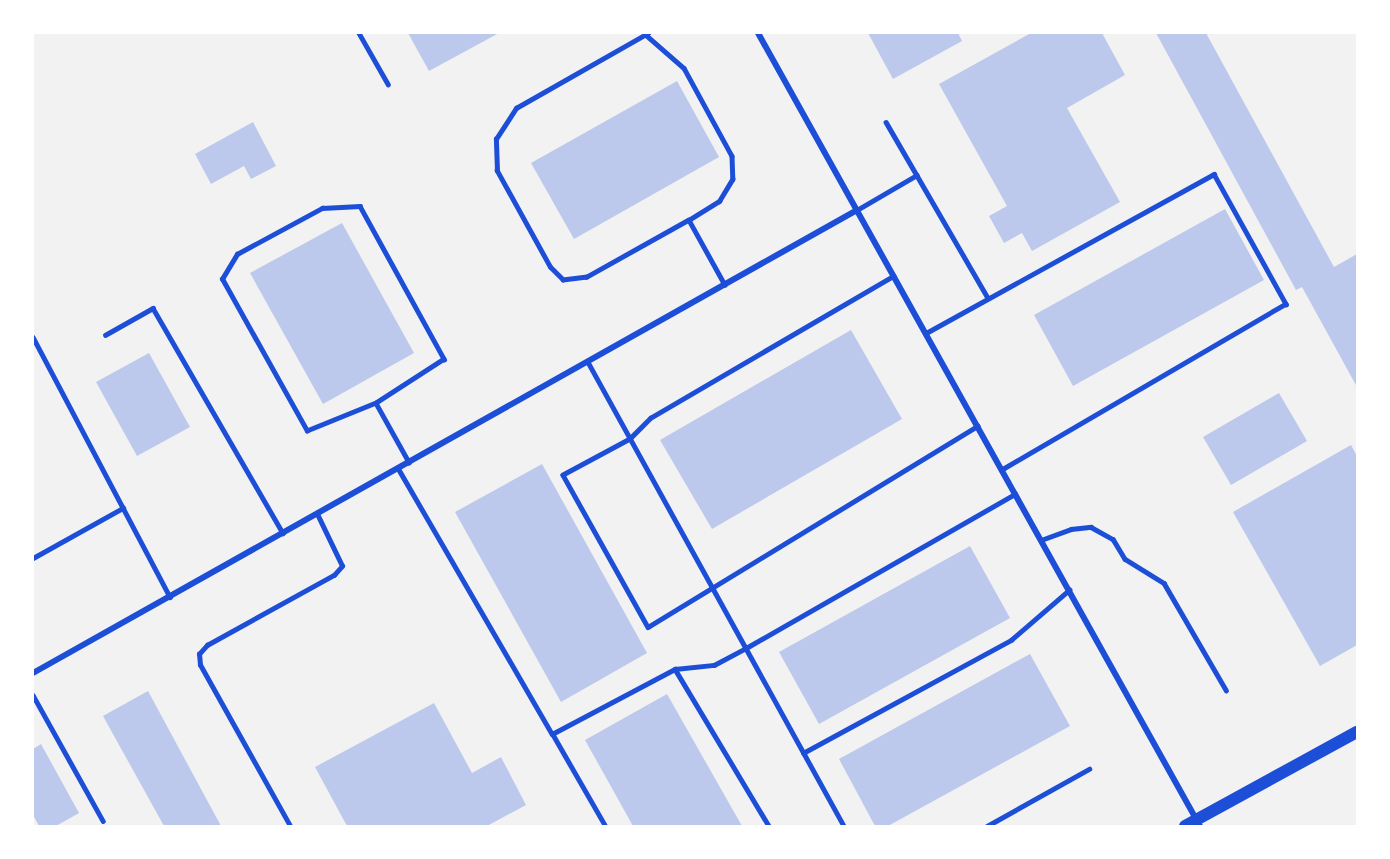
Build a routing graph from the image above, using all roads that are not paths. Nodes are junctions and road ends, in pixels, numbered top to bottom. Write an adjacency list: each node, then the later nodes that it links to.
1 (360, 33): 4 (lane)
2 (758, 33): 7 (street)
3 (647, 34): 8 (lane); 8 (lane)
4 (388, 84)
5 (886, 122): 6 (lane)
6 (917, 175): 7 (lane); 11 (lane)
7 (858, 210): 9 (street); 10 (street)
8 (689, 220): 10 (lane)
9 (894, 276): 12 (street); 18 (lane)
10 (725, 285): 15 (street)
11 (988, 298): 12 (lane); 21 (lane)
12 (926, 333): 17 (street)
13 (105, 335): 25 (lane)
14 (33, 337): 23 (lane)
15 (588, 362): 18 (lane); 19 (street)
16 (376, 403): 16 (lane); 19 (lane)
17 (977, 426): 21 (street); 28 (lane)
18 (630, 439): 28 (lane); 28 (lane)
19 (409, 462): 20 (street)
20 (398, 468): 24 (street); 37 (lane)
21 (1002, 470): 22 (street)
22 (1015, 494): 26 (street); 31 (lane)
23 (123, 508): 27 (lane); 30 (lane)
24 (317, 514): 25 (street); 42 (lane)
25 (283, 533): 30 (street)
26 (1041, 540): 29 (street); 34 (lane)
27 (33, 558)
28 (713, 589): 31 (lane)
29 (1069, 590): 38 (lane); 41 (street)
30 (170, 597): 33 (street)
31 (746, 648): 32 (lane); 38 (lane)
32 (675, 669): 37 (lane); 44 (lane)
33 (33, 673)
34 (1226, 690)
35 (33, 695): 40 (lane)
36 (1357, 732): 41 (main road)
37 (552, 734): 43 (lane)
38 (803, 753): 45 (lane)
39 (1089, 769): 46 (lane)
40 (103, 821)
41 (1198, 823): 47 (main road)
42 (290, 826)
43 (604, 826)
44 (770, 826)
45 (844, 826)
46 (987, 826)
47 (1185, 826)

